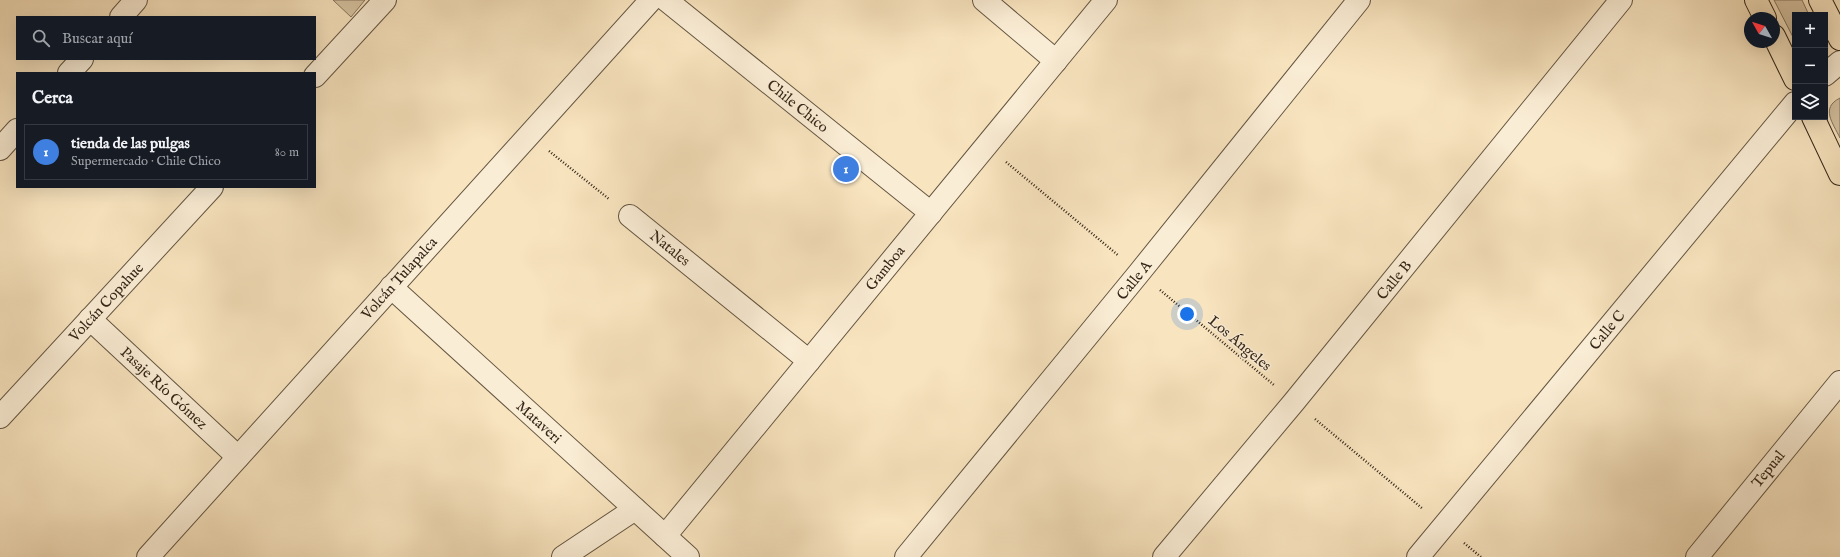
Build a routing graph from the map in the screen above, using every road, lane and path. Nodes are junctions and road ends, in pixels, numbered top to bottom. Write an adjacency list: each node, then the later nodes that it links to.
1 (136, 0): 12 (street)
2 (385, 0): 21 (street)
3 (651, 0): 25 (street, Volcán Tulapalca)
4 (666, 0): 30 (street, Chile Chico)
5 (984, 0): 16 (street)
6 (1106, 0): 16 (street, Gamboa)
7 (1359, 0): 32 (street, Calle A)
8 (1621, 0): 37 (street, Calle B)
9 (1756, 0): 11 (main road)
10 (1820, 0): 13 (main road)
11 (1762, 12)
12 (121, 16)
13 (1840, 39)
14 (1780, 48): 20 (main road)
15 (81, 60): 18 (street)
16 (1056, 61): 26 (street, Gamboa)
17 (1840, 62): 19 (street)
18 (70, 72)
19 (1828, 72)
20 (1792, 73)
21 (316, 75)
22 (1792, 107): 41 (street, Calle C)
23 (1814, 120): 28 (main road)
24 (16, 131): 27 (street)
25 (530, 136): 31 (path); 33 (street, Volcán Tulapalca)
26 (986, 146): 30 (street, Gamboa); 32 (path, Los Ángeles)
27 (0, 149)
28 (1840, 174)
29 (211, 188): 34 (street, Volcán Copahue)
30 (931, 213): 35 (street, Gamboa)
31 (630, 216): 35 (street, Natales)
32 (1139, 273): 37 (path, Los Ángeles); 46 (street, Calle A)
33 (391, 287): 39 (street, Volcán Tulapalca); 40 (street, Mataveri)
34 (90, 319): 38 (street, Volcán Copahue); 39 (street, Pasaje Río Gómez)
35 (809, 361): 42 (street, Gamboa)
36 (1840, 382): 50 (street, Tepual)
37 (1294, 402): 41 (path, Los Ángeles); 47 (street, Calle B)
38 (0, 417)
39 (238, 457): 43 (street, Volcán Tulapalca)
40 (635, 509): 42 (street, Mataveri); 44 (street)
41 (1444, 526): 48 (street, Calle C); 49 (path, Los Ángeles)
42 (665, 536): 45 (street, Mataveri)
43 (148, 557)
44 (563, 557)
45 (688, 557)
46 (906, 557)
47 (1164, 557)
48 (1418, 557)
49 (1481, 557)
50 (1697, 557)

